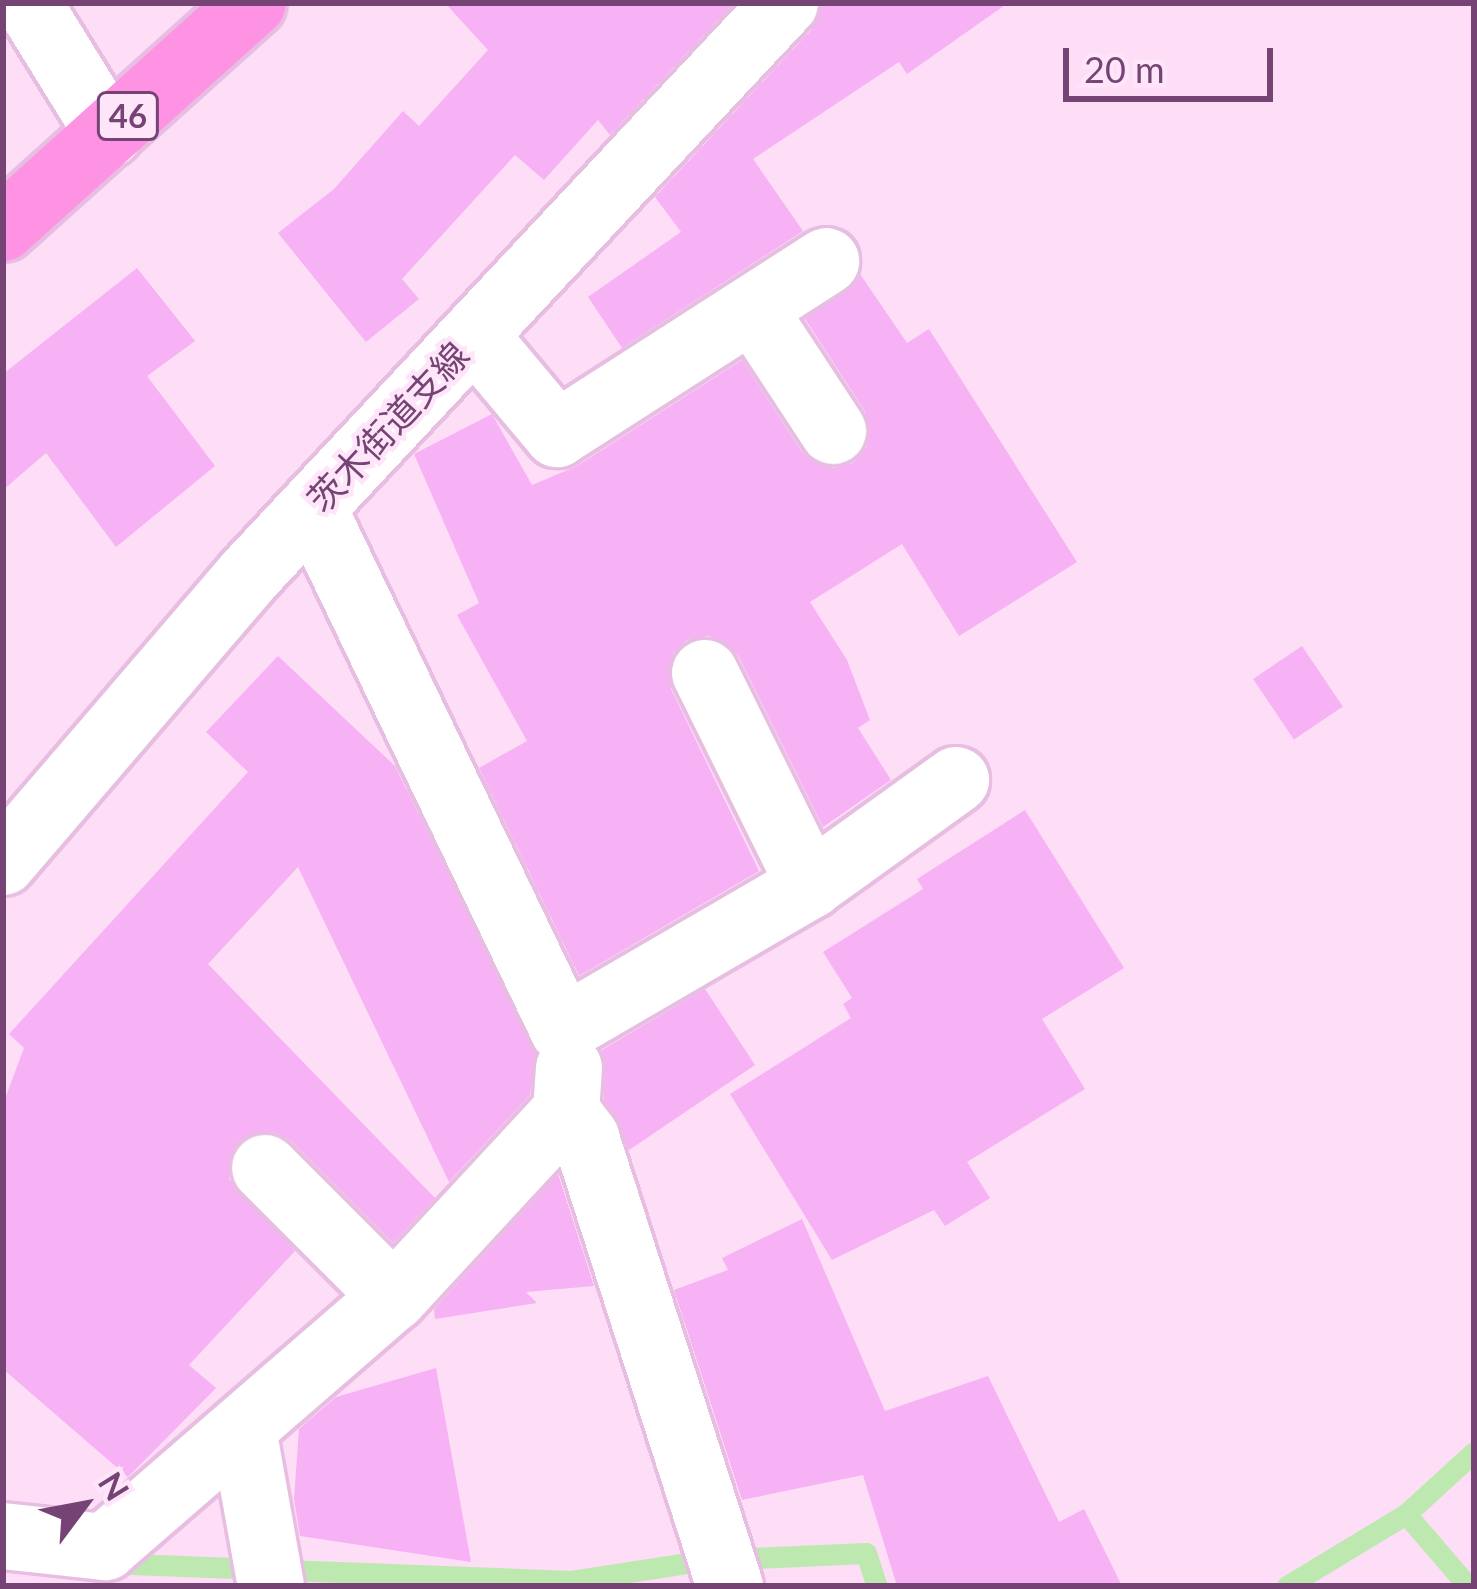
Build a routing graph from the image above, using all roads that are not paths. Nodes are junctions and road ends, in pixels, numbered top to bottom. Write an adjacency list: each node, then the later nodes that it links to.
1 (28, 3): 4 (street)
2 (253, 3): 4 (main road, 46)
3 (784, 3): 8 (street, 茨木街道支線)
4 (109, 134): 5 (main road, 46)
5 (3, 228)
6 (826, 261): 7 (street)
7 (753, 309): 8 (street); 9 (street)
8 (475, 336): 10 (street, 茨木街道支線)
9 (832, 431)
10 (313, 508): 13 (street, 茨木街道支線); 15 (street)
11 (705, 673): 14 (street)
12 (956, 780): 14 (street)
13 (3, 862)
14 (810, 885): 15 (street)
15 (563, 1029): 16 (street)
16 (566, 1111): 18 (street); 22 (street)
17 (265, 1168): 18 (street)
18 (394, 1298): 19 (street)
19 (243, 1429): 20 (street); 21 (street)
20 (3, 1536)
21 (271, 1586)
22 (730, 1586)

